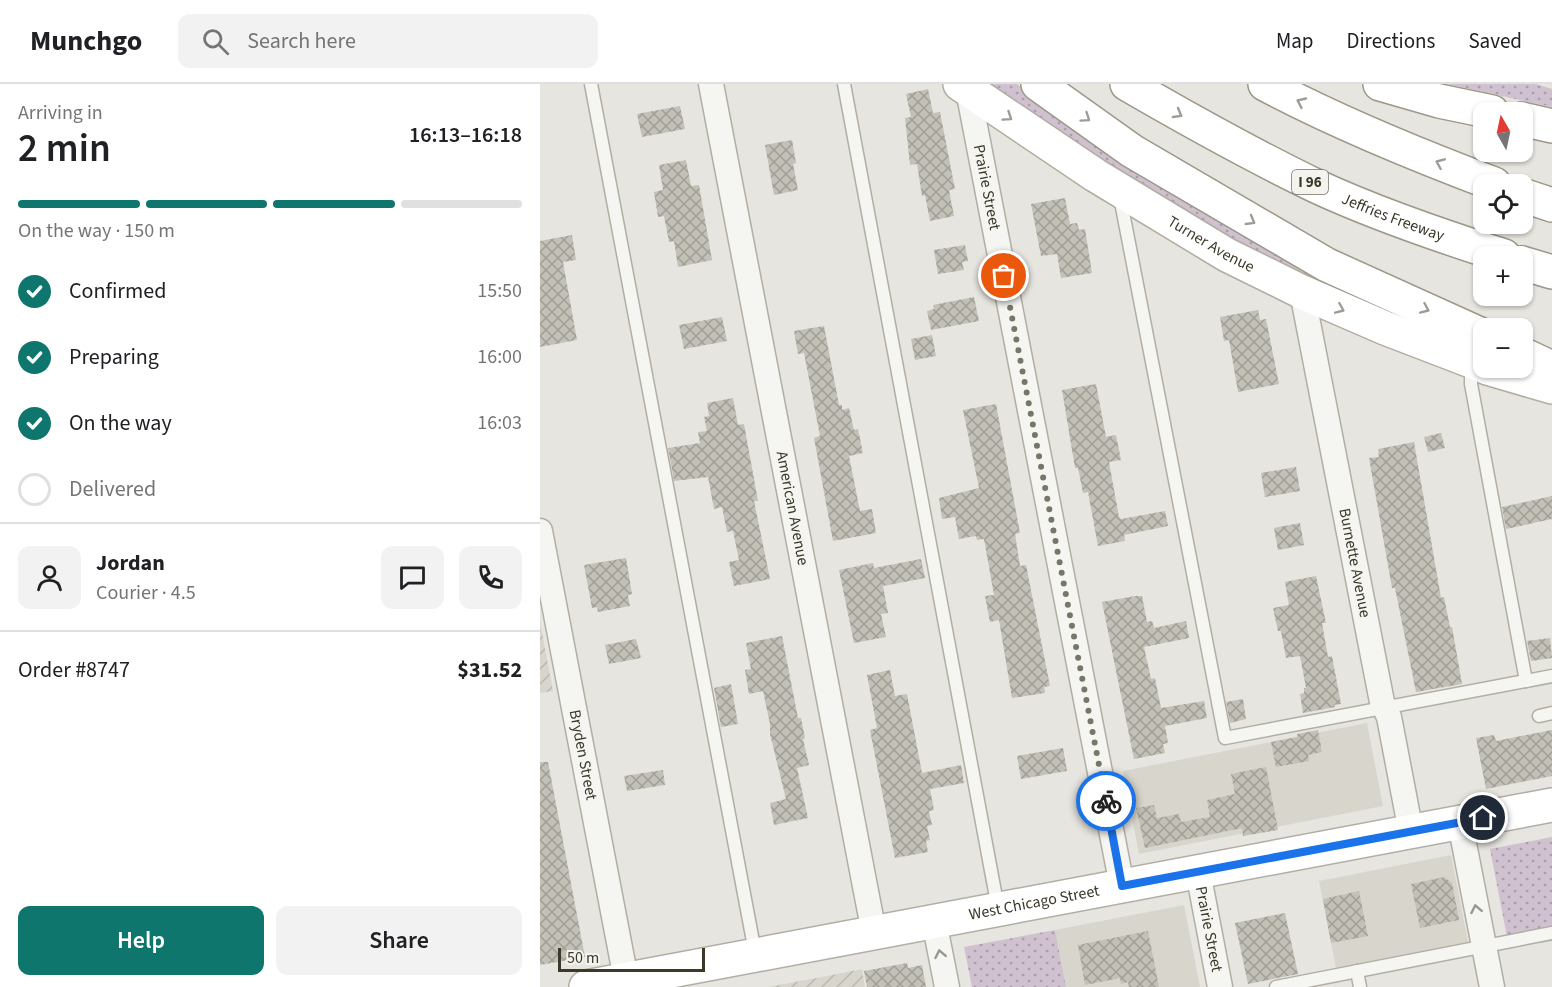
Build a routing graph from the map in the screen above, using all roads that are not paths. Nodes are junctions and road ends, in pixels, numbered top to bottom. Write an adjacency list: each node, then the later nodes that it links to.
1 (591, 84): 43 (lane)
2 (711, 84): 40 (street, American Avenue)
3 (844, 84): 38 (lane)
4 (1038, 84): 20 (main road, one-way to 20)
5 (1127, 84): 16 (main road, Jeffries Freeway / I 96, one-way to 16)
6 (1265, 84): 12 (main road, one-way to 6)
7 (1380, 84): 9 (main road)
8 (964, 87): 13 (main road, Turner Avenue, one-way to 13); 37 (street, Prairie Street)
9 (1473, 108)
10 (1533, 122): 11 (main road)
11 (1552, 126)
12 (1473, 175)
13 (1118, 189): 19 (main road, Turner Avenue); 30 (lane)
14 (1533, 199): 15 (main road)
15 (1552, 205)
16 (1474, 246)
17 (1533, 266): 18 (main road)
18 (1552, 272)
19 (1302, 292): 21 (main road, Turner Avenue, one-way to 21); 30 (street, Burnette Avenue)
20 (1473, 353)
21 (1473, 356)
22 (1533, 359): 23 (main road)
23 (1552, 368)
24 (1473, 378): 29 (lane)
25 (1530, 378): 26 (main road, Turner Avenue)
26 (1552, 387)
27 (540, 531): 46 (street, Bryden Street)
28 (1552, 676): 29 (lane)
29 (1526, 681): 30 (lane)
30 (1385, 708): 35 (street, Burnette Avenue)
31 (1552, 713): 32 (lane)
32 (1539, 716)
33 (1552, 805): 34 (main road, West Chicago Street)
34 (1460, 823): 35 (main road, West Chicago Street); 42 (street, one-way to 34)
35 (1411, 832): 36 (main road, West Chicago Street)
36 (1198, 872): 37 (main road, West Chicago Street); 49 (street, Prairie Street)
37 (1122, 886): 38 (main road, West Chicago Street)
38 (998, 910): 39 (main road, West Chicago Street)
39 (934, 921): 40 (main road, West Chicago Street); 48 (street, one-way to 39)
40 (874, 933): 43 (main road, West Chicago Street)
41 (1552, 933): 42 (lane)
42 (1484, 946): 44 (lane); 52 (street)
43 (756, 955): 45 (main road, West Chicago Street)
44 (1357, 971): 50 (lane); 51 (lane)
45 (671, 979): 46 (main road, West Chicago Street)
46 (627, 980): 47 (main road, West Chicago Street)
47 (586, 987)
48 (947, 987)
49 (1220, 987)
50 (1275, 987)
51 (1360, 987)
52 (1491, 987)

